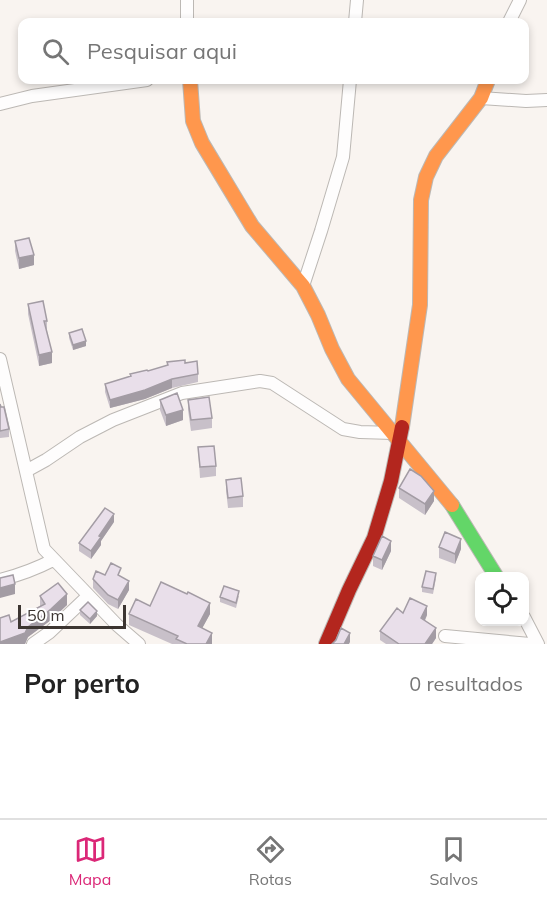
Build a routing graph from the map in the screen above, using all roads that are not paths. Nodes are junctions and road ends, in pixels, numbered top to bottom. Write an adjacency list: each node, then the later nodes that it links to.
1 (187, 0): 4 (street)
2 (357, 0): 5 (street)
3 (520, 0): 6 (street)
4 (187, 18)
5 (355, 18)
6 (511, 18)
7 (118, 84): 13 (street)
8 (190, 84): 14 (street)
9 (350, 84): 14 (street)
10 (486, 84): 11 (street)
11 (481, 98): 12 (street); 17 (street)
12 (547, 100)
13 (0, 104)
14 (303, 286): 17 (street)
15 (0, 359): 16 (street)
16 (3, 379): 18 (street)
17 (396, 437): 18 (street); 20 (street); 28 (street)
18 (26, 471): 19 (street)
19 (53, 560): 21 (street); 22 (street)
20 (494, 572)
21 (0, 580)
22 (88, 596): 25 (street); 26 (street)
23 (529, 625): 30 (street)
24 (445, 636): 29 (street)
25 (126, 639): 27 (street)
26 (33, 644)
27 (139, 644)
28 (326, 644)
29 (530, 644)
30 (538, 644)

